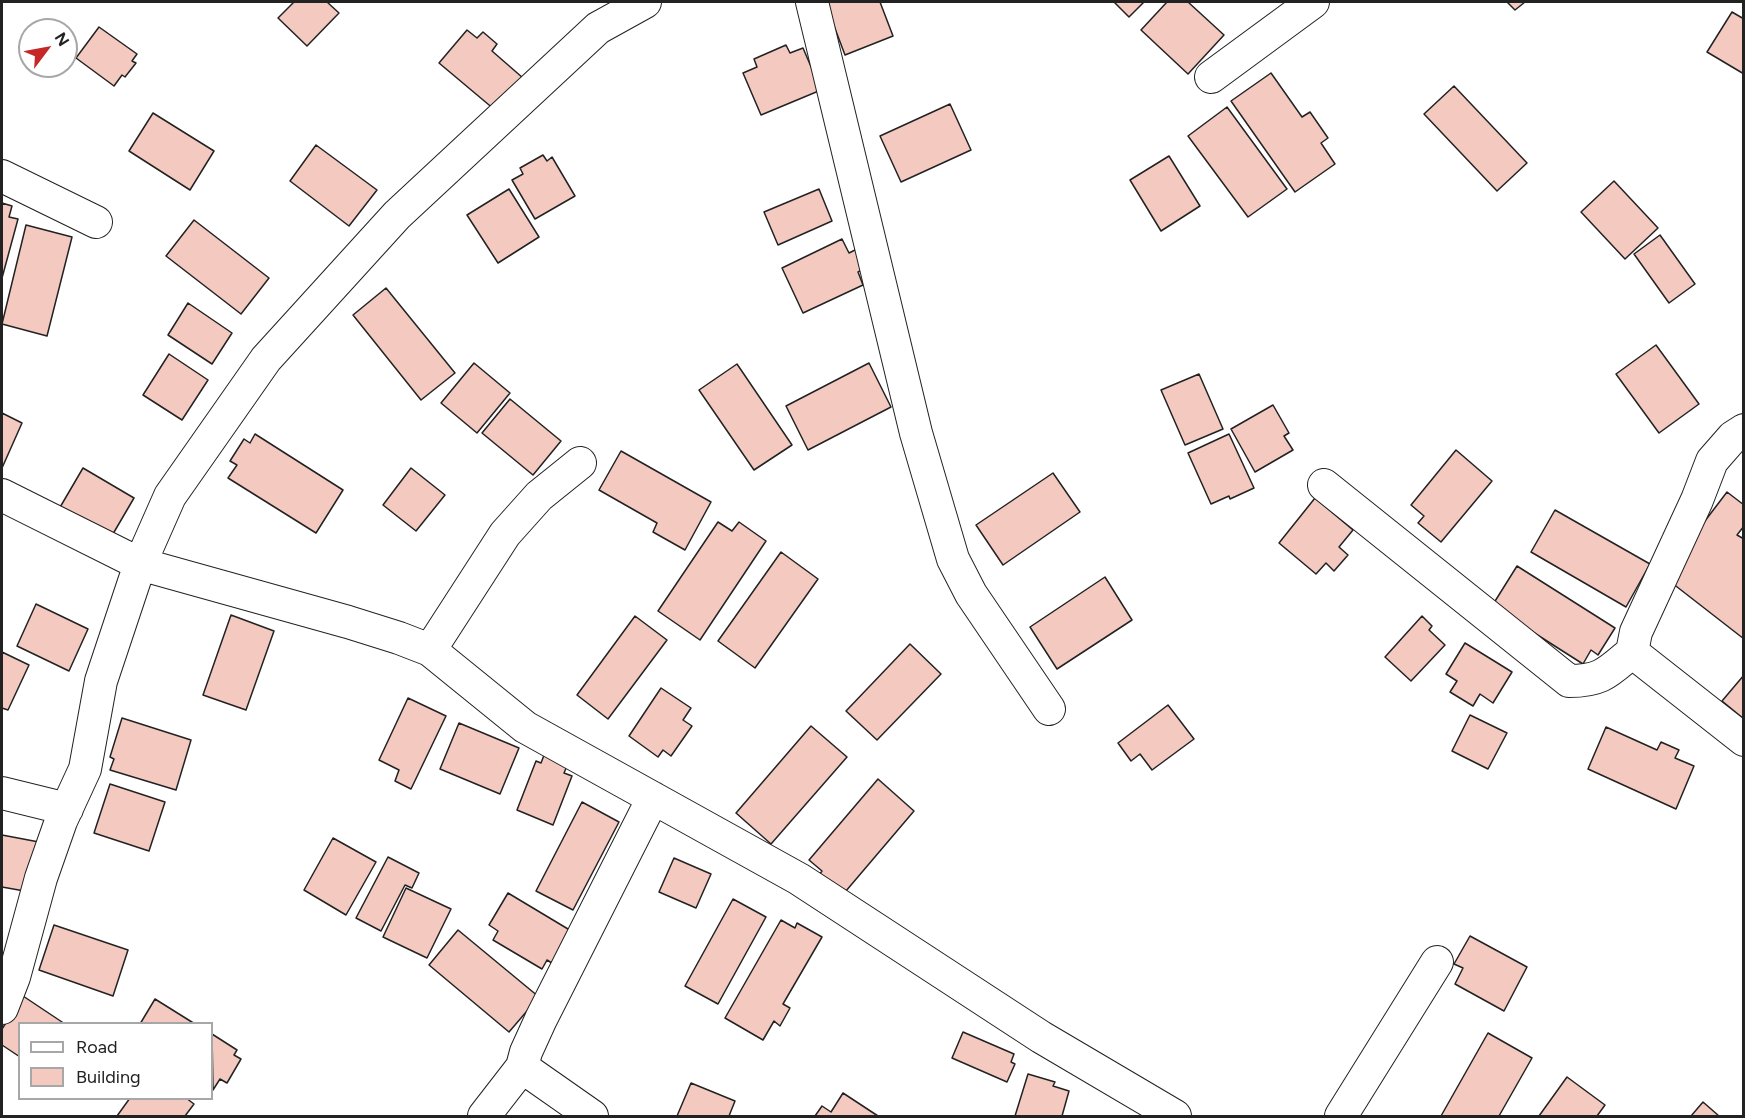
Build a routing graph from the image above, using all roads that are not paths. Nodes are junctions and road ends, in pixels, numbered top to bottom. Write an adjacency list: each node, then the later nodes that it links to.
1 (645, 2): 4 (street)
2 (812, 2): 15 (street)
3 (1313, 2): 5 (street)
4 (605, 10): 12 (street)
5 (1211, 77)
6 (2, 176): 7 (street)
7 (96, 222)
8 (1743, 430): 14 (street)
9 (580, 463): 13 (street)
10 (1324, 485): 14 (street)
11 (2, 495): 12 (street)
12 (140, 564): 13 (street); 19 (street)
13 (430, 650): 18 (street)
14 (1632, 652): 16 (street)
15 (1050, 709)
16 (1743, 740)
17 (2, 793): 19 (street)
18 (653, 798): 22 (street); 25 (street)
19 (67, 809): 21 (street)
20 (1437, 962): 26 (street)
21 (2, 1008)
22 (522, 1067): 23 (street); 24 (street)
23 (484, 1116)
24 (592, 1116)
25 (1175, 1116)
26 (1341, 1116)

